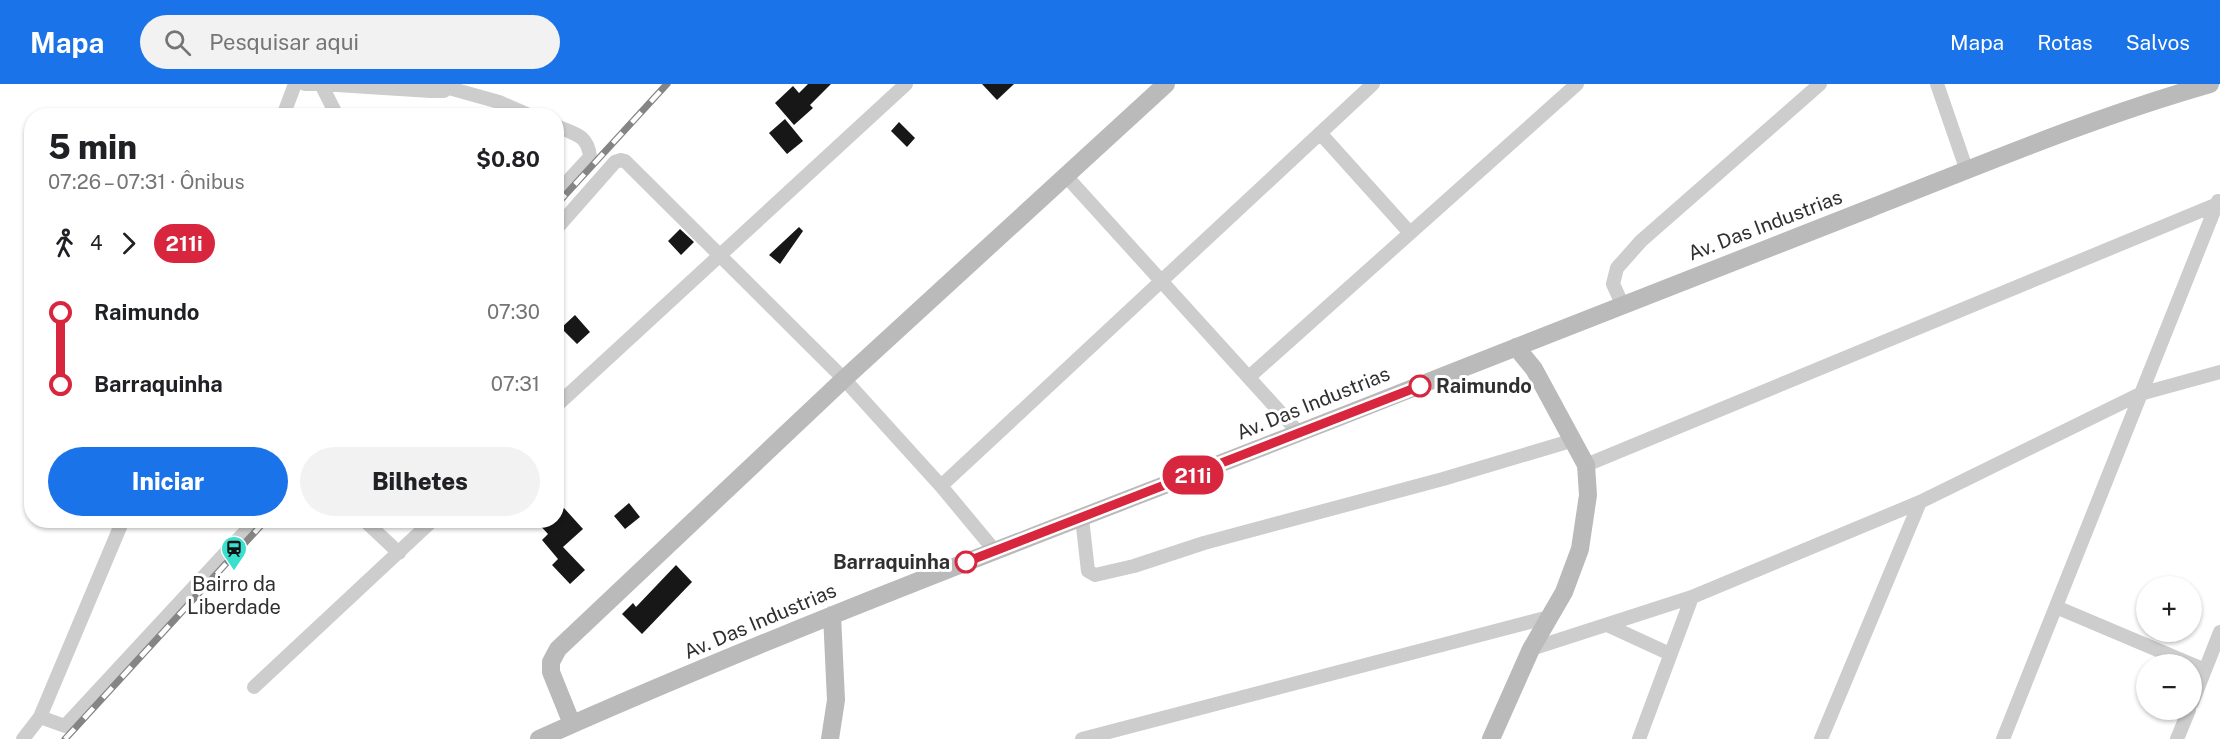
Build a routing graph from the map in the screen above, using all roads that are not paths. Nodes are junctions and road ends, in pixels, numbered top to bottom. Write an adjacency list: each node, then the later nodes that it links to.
1 (295, 84): 13 (street)
2 (305, 84): 3 (street)
3 (314, 84)
4 (321, 84): 12 (street); 14 (street)
5 (906, 84): 24 (street)
6 (1166, 84): 19 (main road)
7 (1373, 84): 17 (street)
8 (1577, 84): 23 (street)
9 (1820, 84): 26 (street)
10 (1936, 84): 18 (street)
11 (2210, 84): 18 (main road, Av. Das Industrias)
12 (450, 86): 15 (street)
13 (286, 108)
14 (332, 108)
15 (513, 108)
16 (564, 129): 20 (street)
17 (1320, 133): 23 (street); 25 (street)
18 (1966, 171): 26 (main road, Av. Das Industrias)
19 (1066, 176): 25 (street); 30 (main road)
20 (564, 185)
21 (2219, 202): 31 (street); 35 (street)
22 (564, 220): 24 (street)
23 (1410, 233): 29 (street)
24 (720, 255): 30 (street); 32 (street)
25 (1161, 282): 29 (street); 36 (street)
26 (1623, 306): 27 (main road, Av. Das Industrias)
27 (1516, 347): 33 (main road, Av. Das Industrias); 34 (main road)
28 (2220, 372): 31 (street)
29 (1249, 376): 33 (street)
30 (843, 379): 36 (street); 58 (main road)
31 (2140, 394): 37 (street); 46 (street)
32 (564, 399)
33 (1299, 434): 38 (main road, Av. Das Industrias)
34 (1574, 440): 35 (main road); 38 (street)
35 (1586, 465): 48 (main road)
36 (941, 486): 43 (street)
37 (1920, 502): 45 (street); 65 (street)
38 (1082, 518): 43 (main road, Av. Das Industrias)
39 (120, 528): 56 (street)
40 (249, 528): 56 (street)
41 (372, 528): 44 (street)
42 (425, 528): 44 (street)
43 (995, 551): 47 (main road, Av. Das Industrias)
44 (399, 553): 55 (street)
45 (1692, 597): 49 (street); 52 (street)
46 (2056, 608): 53 (street); 66 (street)
47 (832, 615): 58 (main road, Av. Das Industrias); 61 (main road)
48 (1549, 617): 51 (main road); 62 (street)
49 (1607, 625): 51 (street); 52 (street)
50 (2220, 632): 53 (street)
51 (1531, 649): 63 (main road)
52 (1670, 654): 64 (street)
53 (2205, 670): 54 (street)
54 (2202, 678)
55 (254, 687)
56 (40, 717): 59 (street)
57 (2185, 720): 67 (street)
58 (572, 724): 60 (main road, Av. Das Industrias)
59 (23, 739)
60 (539, 739)
61 (830, 739)
62 (1083, 739)
63 (1491, 739)
64 (1638, 739)
65 (1821, 739)
66 (2003, 739)
67 (2177, 739)

